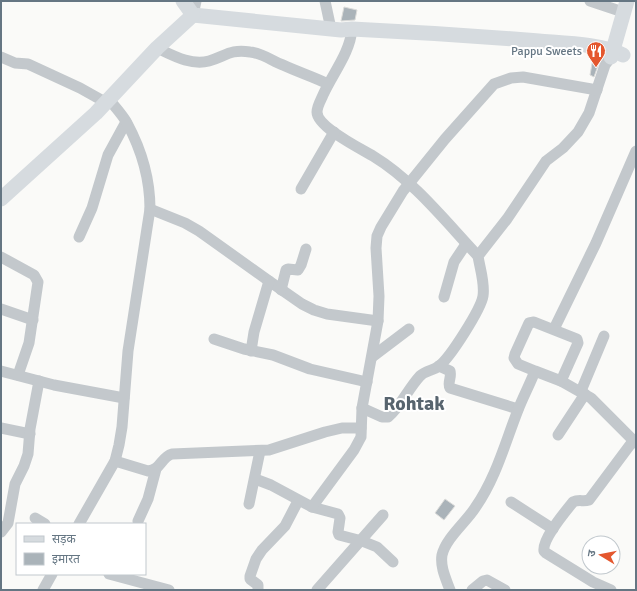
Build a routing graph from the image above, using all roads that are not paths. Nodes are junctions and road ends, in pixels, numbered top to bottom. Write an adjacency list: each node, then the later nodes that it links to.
1 (182, 1): 5 (street)
2 (325, 1): 6 (street)
3 (590, 1): 4 (street)
4 (622, 6): 8 (street)
5 (194, 8): 6 (street); 7 (street)
6 (344, 31): 8 (street); 10 (street)
7 (157, 48): 10 (street); 12 (street)
8 (614, 56): 11 (street)
9 (1, 57): 12 (street)
10 (328, 84): 14 (street)
11 (597, 90): 16 (street); 23 (street)
12 (107, 100): 13 (street); 18 (street)
13 (126, 122): 19 (street); 20 (street)
14 (334, 132): 16 (street); 17 (street)
15 (636, 152): 32 (street)
16 (409, 183): 21 (street); 30 (street)
17 (301, 189)
18 (1, 199)
19 (150, 209): 25 (street); 45 (street)
20 (79, 237)
21 (466, 244): 23 (street); 27 (street)
22 (306, 249): 26 (street)
23 (478, 256): 37 (street)
24 (1, 257): 29 (street)
25 (269, 281): 26 (street); 35 (street)
26 (281, 290): 30 (street)
27 (444, 297)
28 (1, 309): 29 (street)
29 (33, 320): 40 (street)
30 (378, 321): 36 (street)
31 (409, 329): 36 (street)
32 (554, 329): 39 (street); 42 (street)
33 (604, 336): 44 (street)
34 (214, 340): 35 (street)
35 (251, 351): 43 (street)
36 (372, 357): 43 (street)
37 (439, 366): 46 (street); 47 (street)
38 (1, 371): 40 (street)
39 (535, 371): 42 (street); 47 (street)
40 (18, 376): 41 (street)
41 (39, 381): 45 (street); 50 (street)
42 (561, 381): 44 (street)
43 (367, 382): 46 (street)
44 (583, 393): 51 (street); 52 (street)
45 (124, 398): 54 (street)
46 (362, 408): 49 (street)
47 (518, 408): 76 (street)
48 (1, 428): 50 (street)
49 (361, 428): 53 (street); 60 (street)
50 (30, 434): 67 (street)
51 (558, 436)
52 (635, 442): 66 (street)
53 (260, 451): 55 (street); 56 (street)
54 (115, 461): 55 (street); 65 (street)
55 (156, 469): 63 (street)
56 (255, 479): 57 (street); 59 (street)
57 (298, 501): 60 (street); 74 (street)
58 (512, 502): 66 (street)
59 (249, 504)
60 (312, 507): 68 (street)
61 (384, 515): 68 (street)
62 (35, 518): 64 (street)
63 (138, 521)
64 (43, 523)
65 (80, 523)
66 (553, 529): 79 (street)
67 (1, 532)
68 (362, 541): 69 (street); 75 (street)
69 (393, 562)
70 (51, 575): 72 (street)
71 (113, 575): 73 (street)
72 (43, 590)
73 (169, 590)
74 (258, 590)
75 (317, 590)
76 (450, 590)
77 (472, 590): 78 (street)
78 (505, 590)
79 (611, 590)

